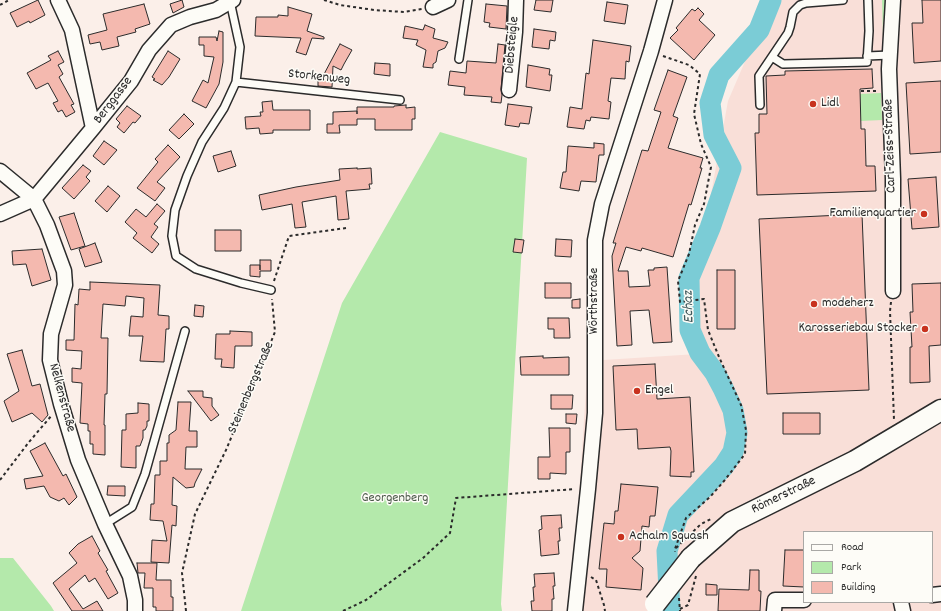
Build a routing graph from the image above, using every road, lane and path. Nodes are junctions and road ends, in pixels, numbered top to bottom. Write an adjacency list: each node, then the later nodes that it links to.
1 (9, 0): 13 (path)
2 (58, 0): 26 (street)
3 (231, 0): 20 (lane); 26 (street, Berggasse)
4 (324, 0): 14 (path)
5 (448, 0): 14 (street)
6 (468, 0): 19 (lane)
7 (516, 0): 22 (street, Diebsteigle)
8 (665, 0): 15 (street, Wörthstraße)
9 (843, 0): 12 (lane)
10 (868, 0): 17 (lane)
11 (892, 0): 16 (street, Carl-Zeiss-Straße)
12 (831, 1): 18 (lane)
13 (0, 5)
14 (433, 7)
15 (651, 51): 38 (street, Wörthstraße); 41 (path)
16 (890, 55): 17 (lane); 32 (street, Carl-Zeiss-Straße)
17 (867, 56): 18 (lane)
18 (772, 57): 25 (lane)
19 (459, 59)
20 (236, 82): 24 (lane, Storkenweg); 31 (lane)
21 (877, 83): 23 (path)
22 (509, 90)
23 (861, 91)
24 (400, 100)
25 (760, 105)
26 (93, 128): 28 (street, Berggasse)
27 (0, 171): 28 (street, Nelkenstraße)
28 (34, 198): 29 (street, Berggasse); 34 (street, Nelkenstraße)
29 (0, 214)
30 (346, 228): 31 (path)
31 (271, 290): 48 (path, Steinenbergstraße)
32 (893, 291): 36 (path)
33 (185, 332): 40 (lane)
34 (61, 404): 37 (path); 40 (street, Nelkenstraße)
35 (941, 410): 36 (main road, Römerstraße)
36 (896, 436): 41 (main road, Römerstraße)
37 (0, 480)
38 (588, 489): 42 (street, Wörthstraße); 49 (path)
39 (715, 516): 41 (path)
40 (105, 524): 47 (street, Nelkenstraße)
41 (684, 559): 45 (main road, Römerstraße, bridge); 46 (path)
42 (580, 570): 50 (street, Wörthstraße); 51 (path)
43 (678, 594): 46 (path)
44 (803, 600): 52 (street)
45 (653, 608)
46 (680, 610)
47 (135, 611)
48 (186, 611)
49 (343, 611)
50 (575, 611)
51 (605, 611)
52 (774, 611)

